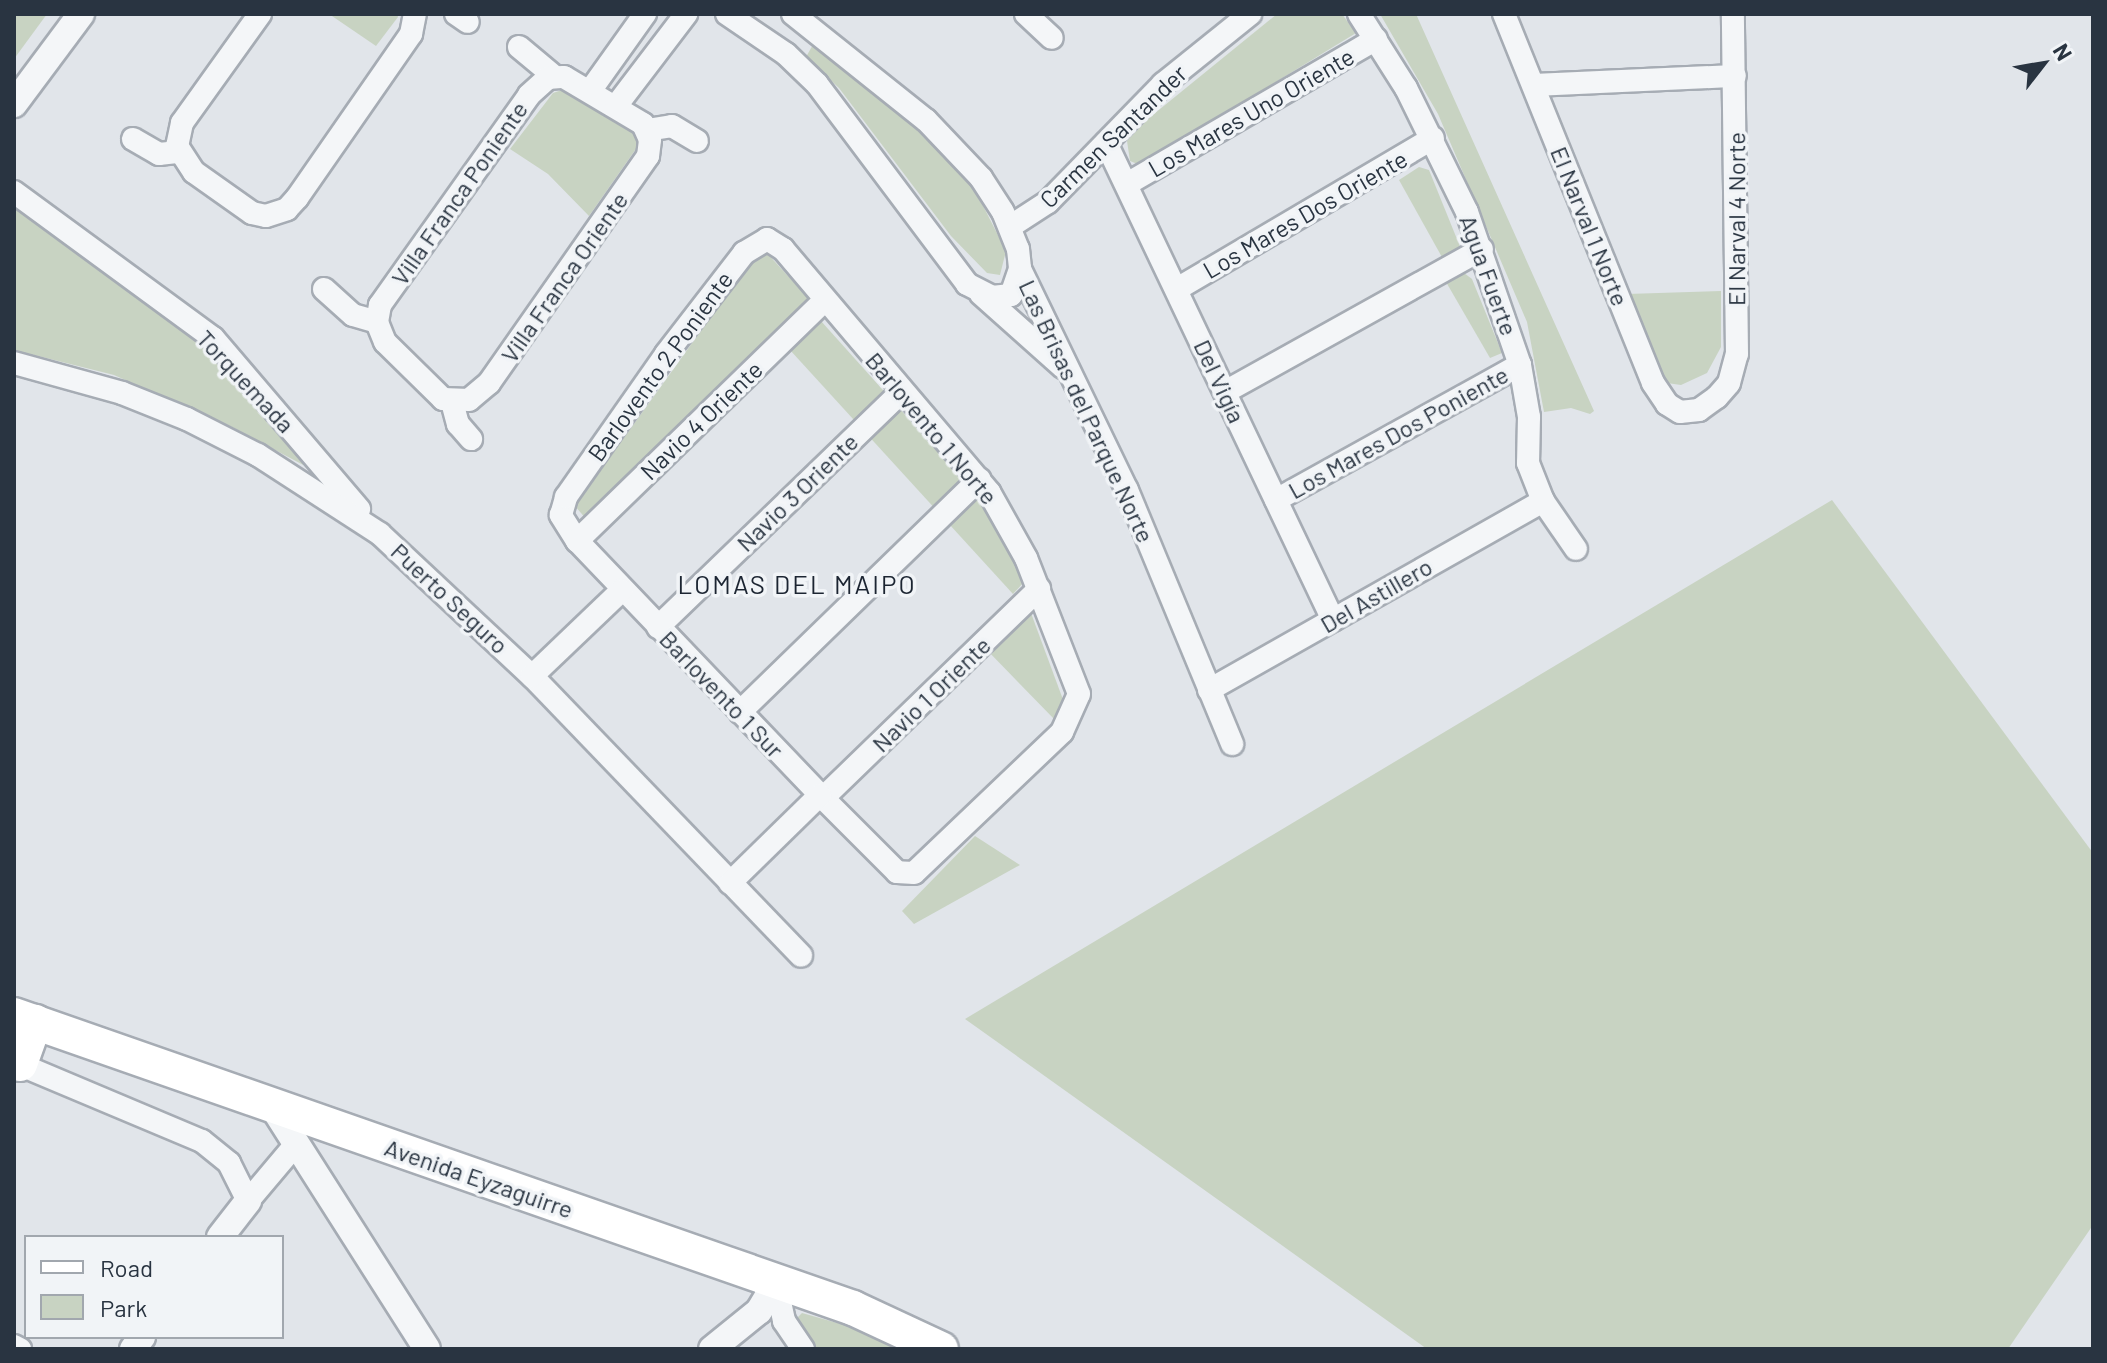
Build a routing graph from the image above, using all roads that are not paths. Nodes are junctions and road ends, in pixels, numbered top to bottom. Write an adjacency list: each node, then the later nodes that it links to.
1 (81, 14): 20 (street)
2 (260, 14): 27 (street)
3 (415, 14): 27 (street)
4 (645, 14): 19 (street)
5 (686, 14): 21 (street)
6 (727, 14): 36 (street)
7 (793, 14): 30 (street, Las Brisas del Parque Norte)
8 (1026, 14): 13 (street)
9 (1250, 14): 26 (street, Carmen Santander)
10 (1359, 14): 14 (street, Agua Fuerte)
11 (1504, 14): 18 (street, El Narval 1 Norte)
12 (1733, 14): 16 (street, El Narval 4 Norte)
13 (1052, 38)
14 (1376, 39): 23 (street, Agua Fuerte); 28 (street, Los Mares Uno Oriente)
15 (519, 47): 17 (street)
16 (1735, 76): 18 (street); 45 (street, El Narval 4 Norte)
17 (555, 77): 19 (street); 38 (street, Villa Franca Poniente)
18 (1534, 85): 45 (street, El Narval 1 Norte)
19 (590, 91): 21 (street)
20 (14, 104)
21 (616, 106): 22 (street)
22 (647, 130): 25 (street); 44 (street, Villa Franca Oriente)
23 (1433, 138): 32 (street, Agua Fuerte); 35 (street, Los Mares Dos Oriente)
24 (133, 139): 27 (street)
25 (697, 141)
26 (1106, 143): 28 (street, Del Vigía); 30 (street, Carmen Santander)
27 (180, 156)
28 (1127, 184): 35 (street, Del Vigía)
29 (14, 192): 51 (street, Torquemada)
30 (1011, 226): 33 (street, Las Brisas del Parque Norte)
31 (760, 241): 37 (street, Barlovento 1 Norte); 48 (street, Barlovento 2 Poniente)
32 (1482, 249): 40 (street, Agua Fuerte); 43 (street)
33 (1020, 269): 36 (street); 41 (street, Las Brisas del Parque Norte)
34 (324, 289): 38 (street)
35 (1177, 289): 43 (street, Del Vigía)
36 (979, 292): 41 (street)
37 (825, 300): 42 (street, Barlovento 1 Norte); 52 (street, Navio 4 Oriente)
38 (377, 322): 44 (street)
39 (14, 363): 51 (street, Puerto Seguro)
40 (1520, 365): 49 (street, Los Mares Dos Poniente); 50 (street, Agua Fuerte)
41 (1073, 375): 59 (street, Las Brisas del Parque Norte)
42 (902, 391): 47 (street, Barlovento 1 Norte); 57 (street, Navio 3 Oriente)
43 (1225, 392): 49 (street, Del Vigía)
44 (452, 402): 46 (street)
45 (1699, 410)
46 (471, 439)
47 (980, 479): 54 (street, Barlovento 1 Norte); 60 (street)
48 (566, 497): 52 (street, Barlovento 1 Sur)
49 (1276, 500): 56 (street, Del Vigía)
50 (1543, 501): 53 (street, Agua Fuerte); 56 (street, Del Astillero)
51 (380, 534): 58 (street, Puerto Seguro)
52 (577, 541): 55 (street, Barlovento 1 Sur)
53 (1576, 549)
54 (1039, 589): 62 (street, Navio 1 Oriente); 63 (street, Barlovento 1 Norte)
55 (622, 590): 57 (street, Barlovento 1 Sur); 58 (street)
56 (1333, 620): 59 (street, Del Astillero)
57 (658, 627): 60 (street, Barlovento 1 Sur)
58 (532, 676): 64 (street, Puerto Seguro)
59 (1209, 690): 61 (street, Las Brisas del Parque Norte)
60 (740, 712): 62 (street, Barlovento 1 Sur)
61 (1232, 744)
62 (821, 796): 63 (street, Barlovento 1 Sur); 64 (street, Navio 1 Oriente)
63 (908, 874)
64 (730, 883): 65 (street, Puerto Seguro)
65 (801, 956)
66 (24, 1018): 67 (main road); 68 (main road, Avenida Eyzaguirre)
67 (17, 1063): 70 (street)
68 (271, 1104): 69 (street); 72 (main road, Avenida Eyzaguirre)
69 (296, 1144): 70 (street); 75 (street)
70 (248, 1201): 71 (street)
71 (222, 1235)
72 (776, 1283): 76 (street); 77 (street); 78 (main road, Avenida Eyzaguirre)
73 (14, 1346): 74 (street)
74 (20, 1349)
75 (427, 1349)
76 (712, 1349)
77 (803, 1349)
78 (941, 1349)

